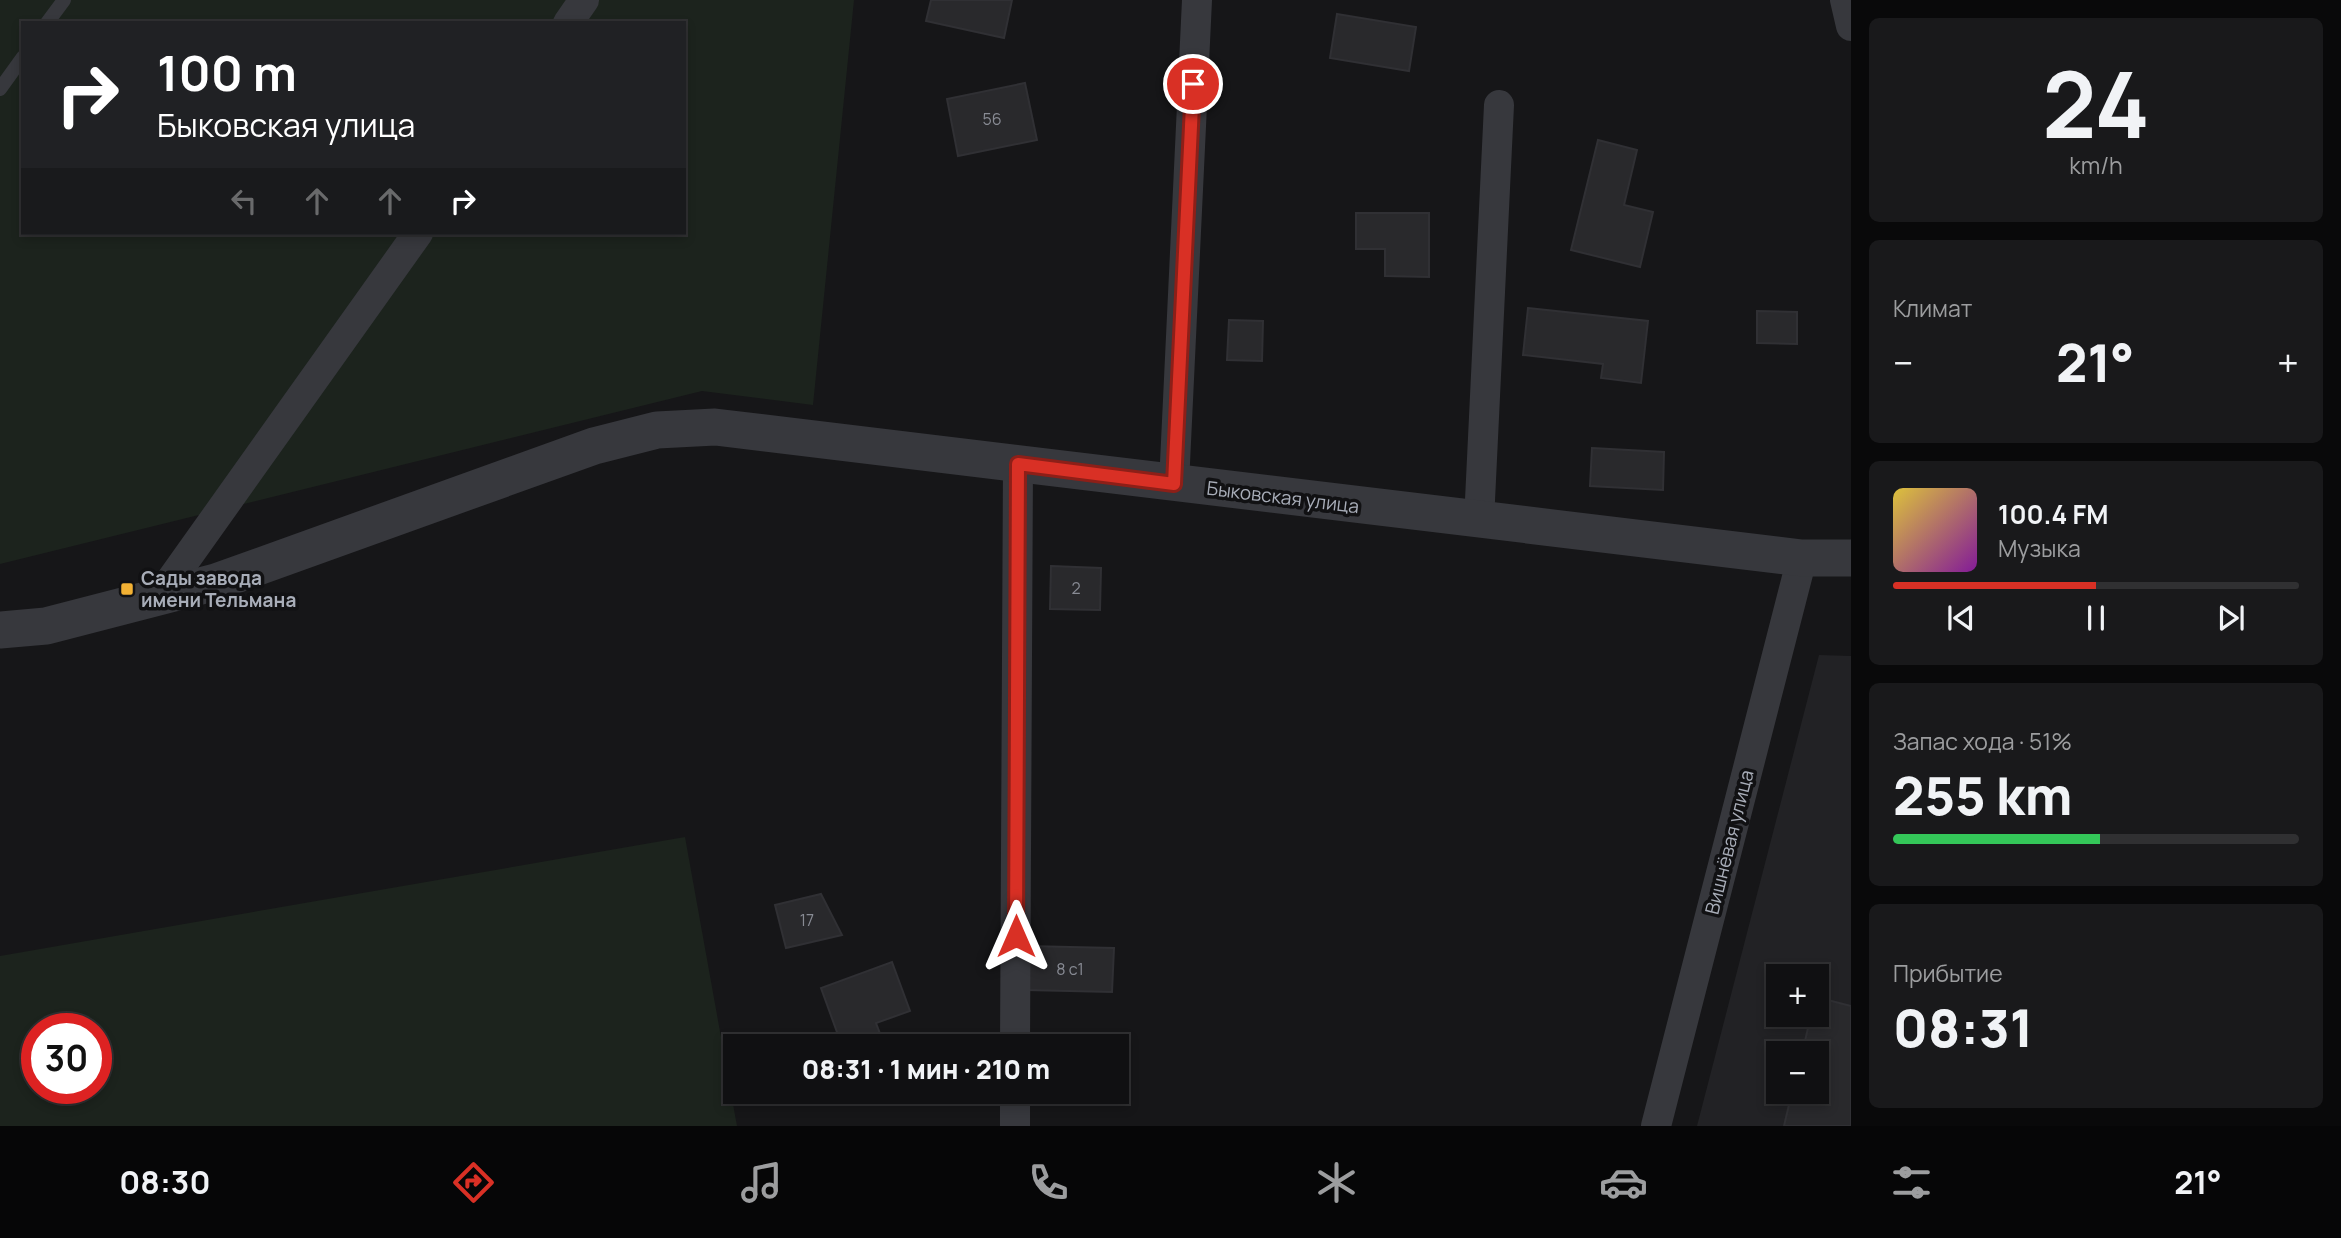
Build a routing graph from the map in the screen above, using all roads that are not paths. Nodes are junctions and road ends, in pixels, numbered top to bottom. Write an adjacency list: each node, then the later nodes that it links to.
1 (64, 0): 5 (lane)
2 (584, 0): 6 (street)
3 (1197, 0): 13 (street)
4 (1845, 0): 7 (street)
5 (48, 21)
6 (569, 21)
7 (1851, 26)
8 (21, 60): 9 (lane)
9 (0, 89)
10 (1499, 105): 14 (street)
11 (417, 235): 17 (street)
12 (1018, 464): 13 (street, Быковская улица); 17 (street, Быковская улица); 19 (street)
13 (1174, 484): 14 (street, Быковская улица)
14 (1479, 520): 15 (street, Быковская улица)
15 (1802, 558): 16 (street, Быковская улица); 22 (street, Вишнёвая улица)
16 (1851, 558)
17 (159, 597): 18 (street, Быковская улица)
18 (0, 630)
19 (1016, 1034)
20 (1015, 1104): 21 (street)
21 (1015, 1126)
22 (1656, 1126)

